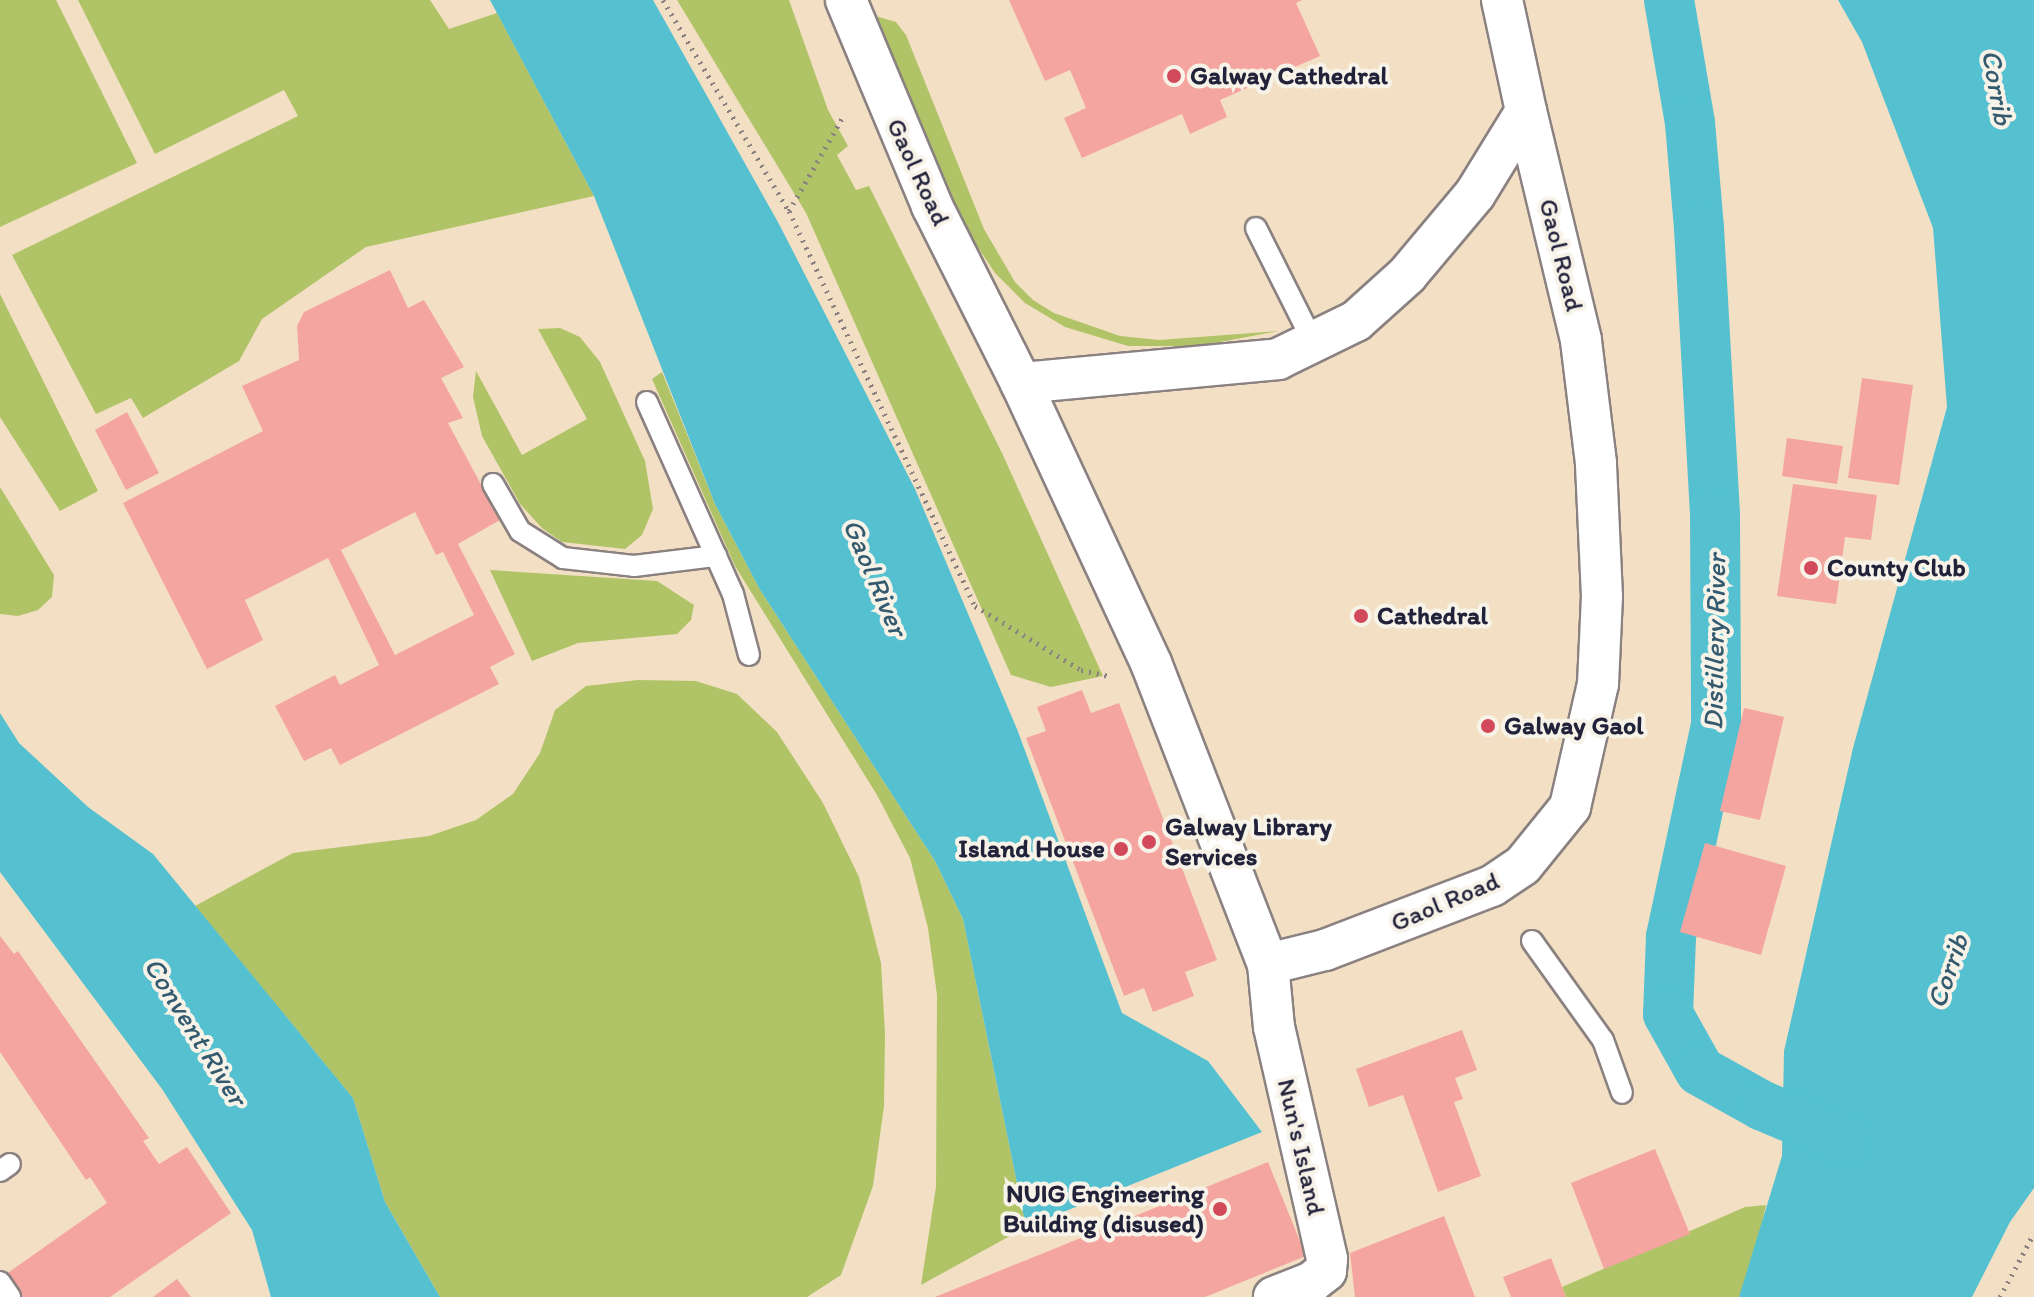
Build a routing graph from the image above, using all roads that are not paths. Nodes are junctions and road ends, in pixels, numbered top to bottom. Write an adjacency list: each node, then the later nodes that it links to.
1 (846, 0): 6 (street, Gaol Road)
2 (1502, 0): 3 (street, Gaol Road)
3 (1526, 111): 5 (street); 12 (street, Gaol Road)
4 (1256, 228): 5 (lane)
5 (1314, 344): 6 (street)
6 (1021, 383): 12 (street, Gaol Road)
7 (647, 402): 9 (lane)
8 (493, 484): 9 (lane)
9 (716, 556): 10 (lane)
10 (749, 655)
11 (1532, 941): 13 (lane)
12 (1268, 964): 16 (street, Nun's Island)
13 (1622, 1093)
14 (0, 1282): 15 (lane)
15 (10, 1297)
16 (1274, 1297)

